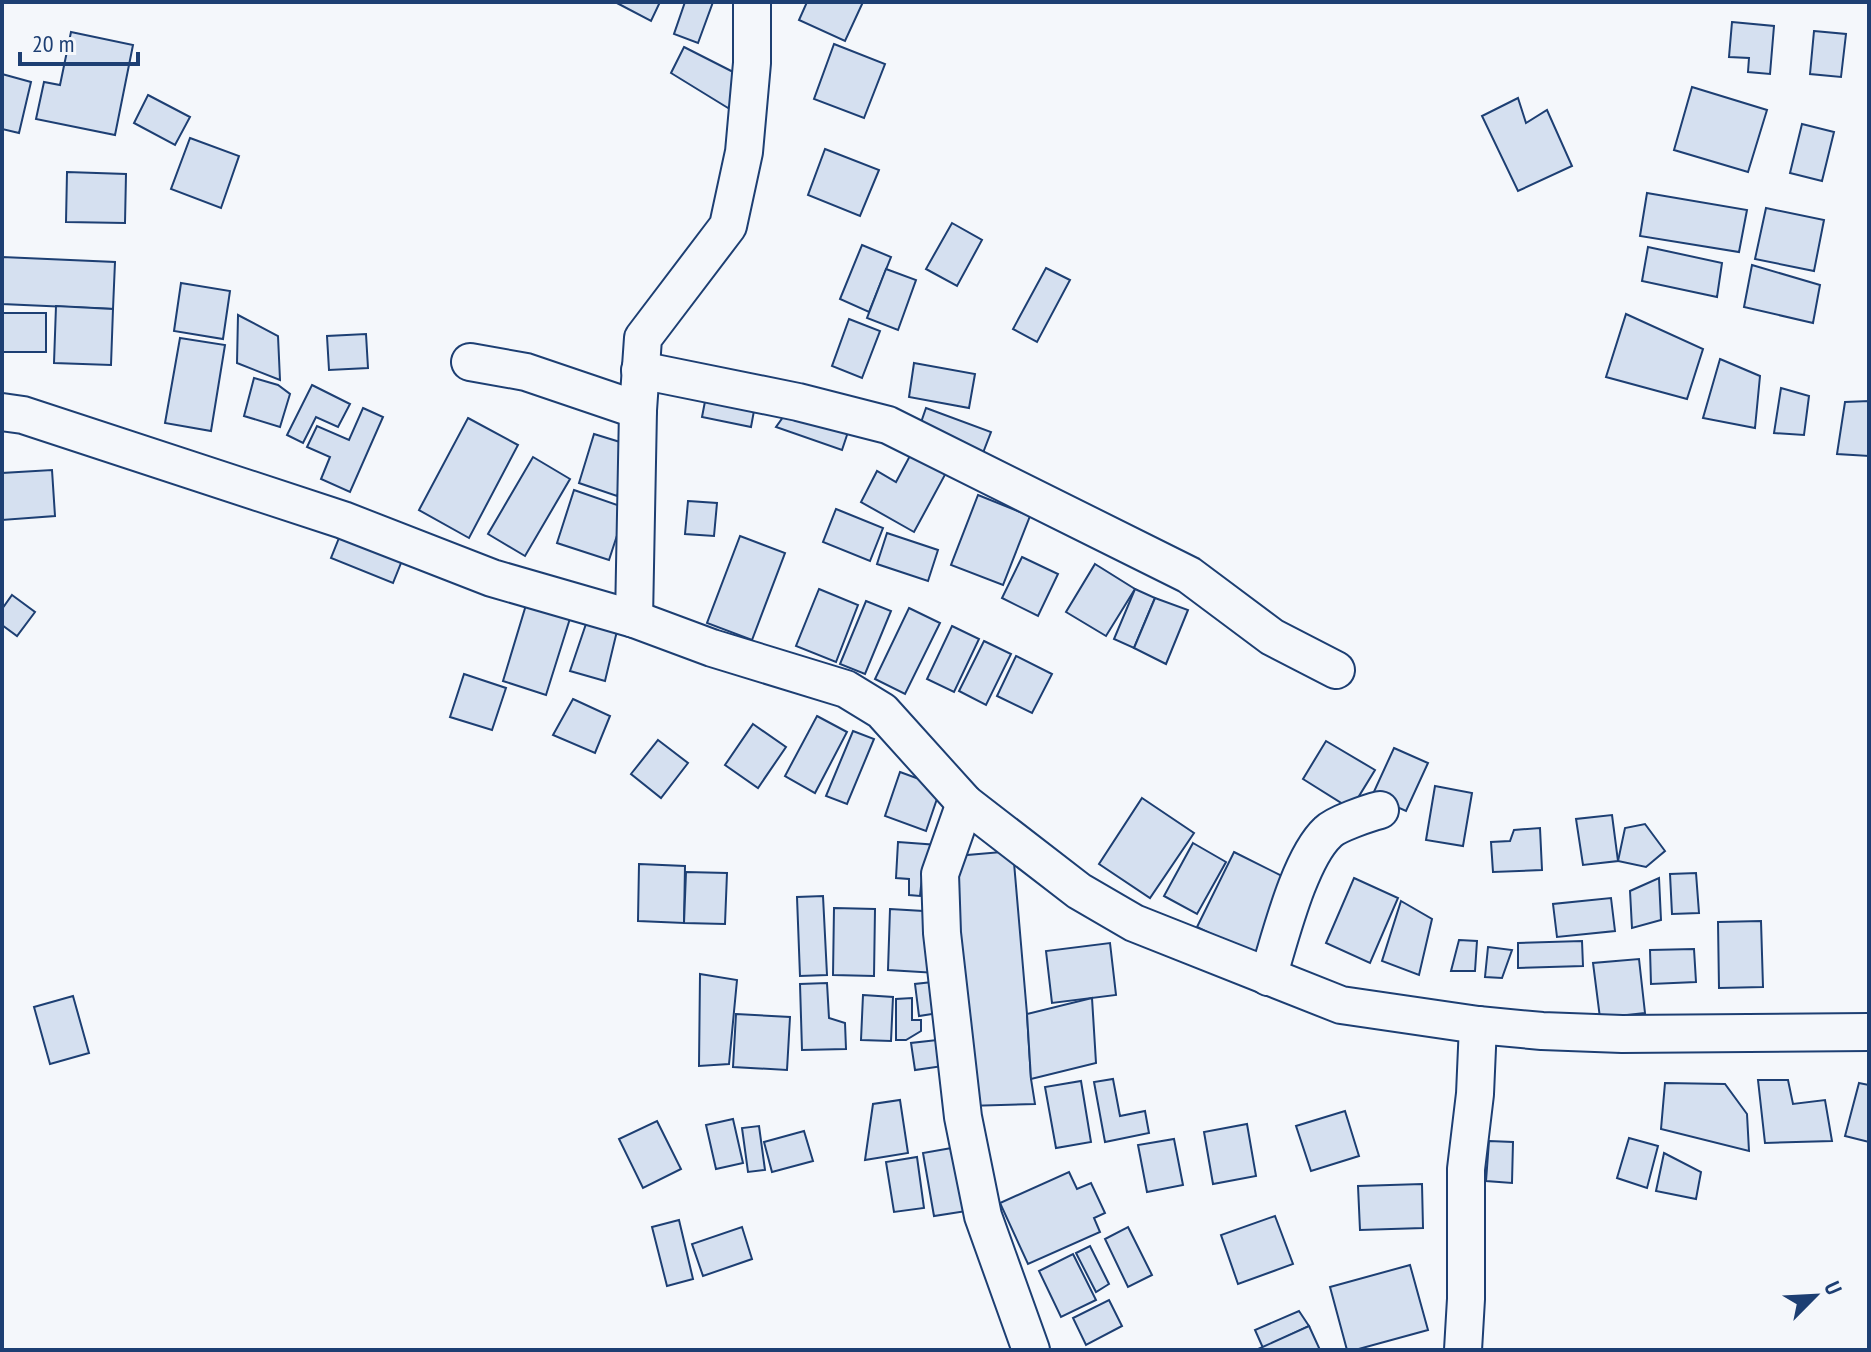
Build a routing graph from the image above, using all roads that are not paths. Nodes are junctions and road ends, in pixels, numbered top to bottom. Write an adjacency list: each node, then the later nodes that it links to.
1 (752, 2): 3 (street)
2 (470, 362): 4 (street)
3 (640, 370): 4 (street); 7 (street)
4 (638, 410): 6 (street)
5 (2, 412): 6 (street)
6 (634, 619): 8 (street)
7 (1336, 670)
8 (965, 803): 10 (street); 13 (street)
9 (1380, 810): 10 (street)
10 (1268, 977): 11 (street)
11 (1478, 1025): 12 (street); 14 (street)
12 (1869, 1032)
13 (1031, 1350)
14 (1463, 1350)

